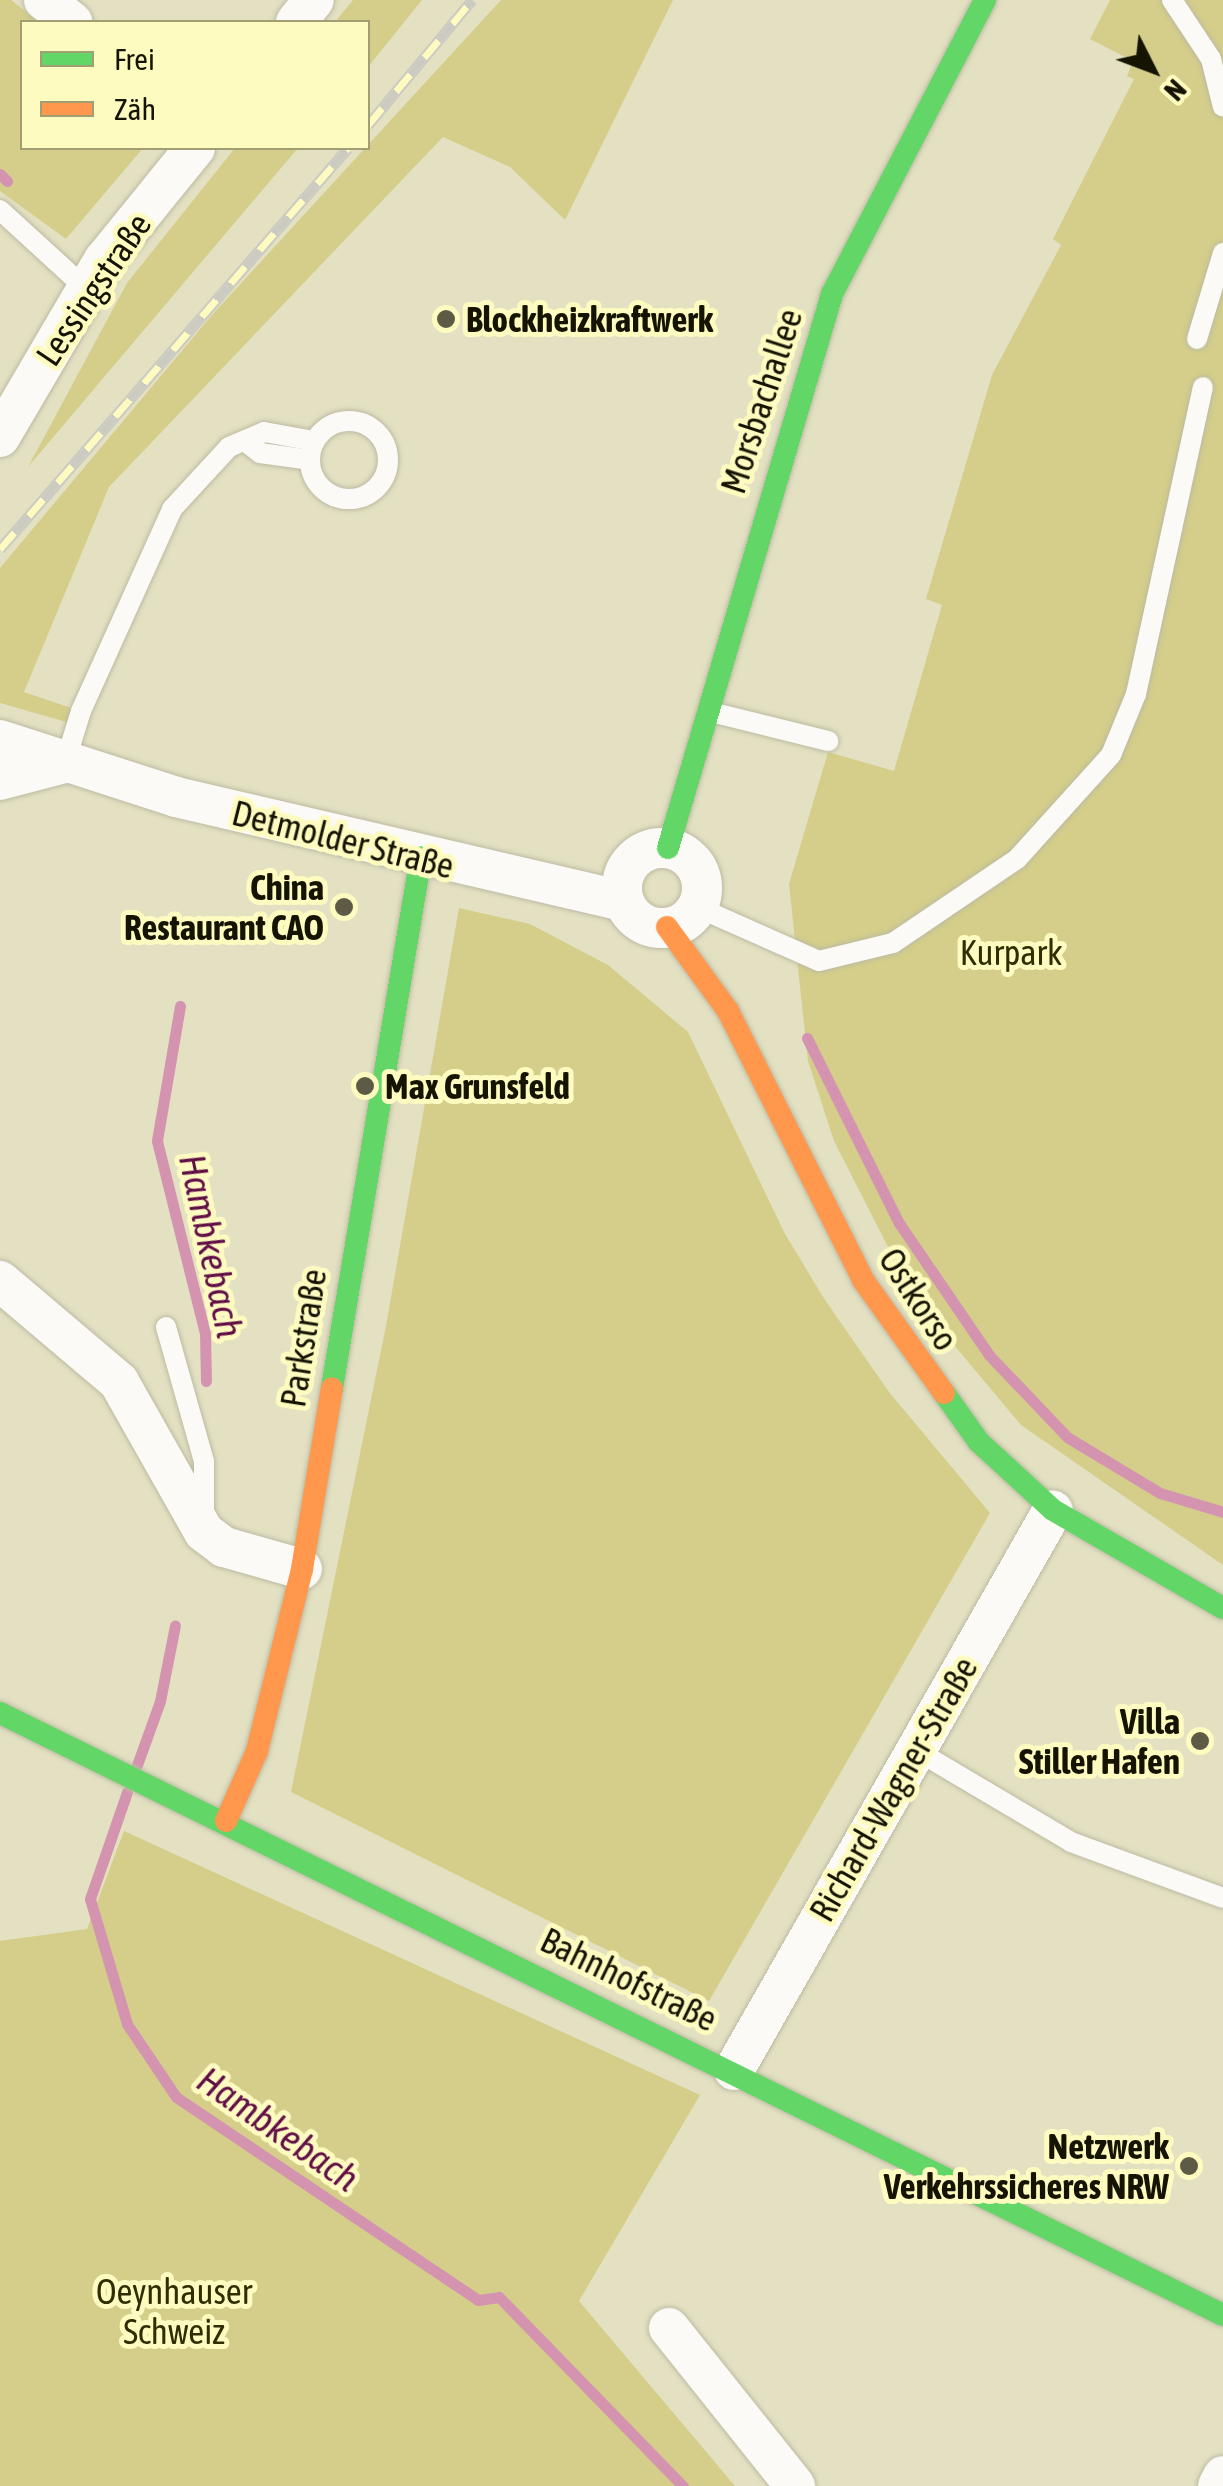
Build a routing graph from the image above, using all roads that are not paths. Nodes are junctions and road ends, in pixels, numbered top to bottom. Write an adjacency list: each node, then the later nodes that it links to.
1 (44, 0): 5 (street)
2 (314, 0): 6 (street)
3 (985, 0): 17 (street, Morsbachallee)
4 (1172, 0): 7 (lane)
5 (69, 20)
6 (298, 20)
7 (1221, 86): 8 (lane)
8 (1223, 107)
9 (193, 150): 12 (street, Lessingstraße)
10 (0, 210): 12 (lane)
11 (1223, 253): 13 (lane)
12 (86, 288): 15 (street, Lessingstraße)
13 (1198, 339)
14 (1203, 387): 25 (lane)
15 (0, 437)
16 (312, 450): 20 (lane)
17 (704, 710): 19 (lane); 22 (street, Morsbachallee)
18 (0, 740): 20 (street, Detmolder Straße)
19 (828, 741)
20 (65, 764): 21 (street, Detmolder Straße); 23 (street, Detmolder Straße)
21 (0, 780)
22 (668, 848): 24 (street); 25 (street)
23 (420, 857): 24 (street, Detmolder Straße); 30 (street, Parkstraße)
24 (624, 902): 25 (street)
25 (682, 917): 28 (street, Ostkorso)
26 (0, 1281): 29 (street)
27 (166, 1326): 29 (lane)
28 (1054, 1510): 31 (street, Ostkorso); 33 (street, Richard-Wagner-Straße)
29 (199, 1526): 30 (street)
30 (302, 1569): 34 (street, Parkstraße)
31 (1223, 1608)
32 (0, 1713): 34 (street, Bahnhofstraße)
33 (914, 1749): 35 (lane); 36 (street, Richard-Wagner-Straße)
34 (226, 1821): 36 (street, Bahnhofstraße)
35 (1223, 1898)
36 (734, 2070): 37 (street, Bahnhofstraße)
37 (1223, 2315)
38 (668, 2328): 40 (street)
39 (1223, 2476): 41 (street)
40 (795, 2486)
41 (1218, 2486)

